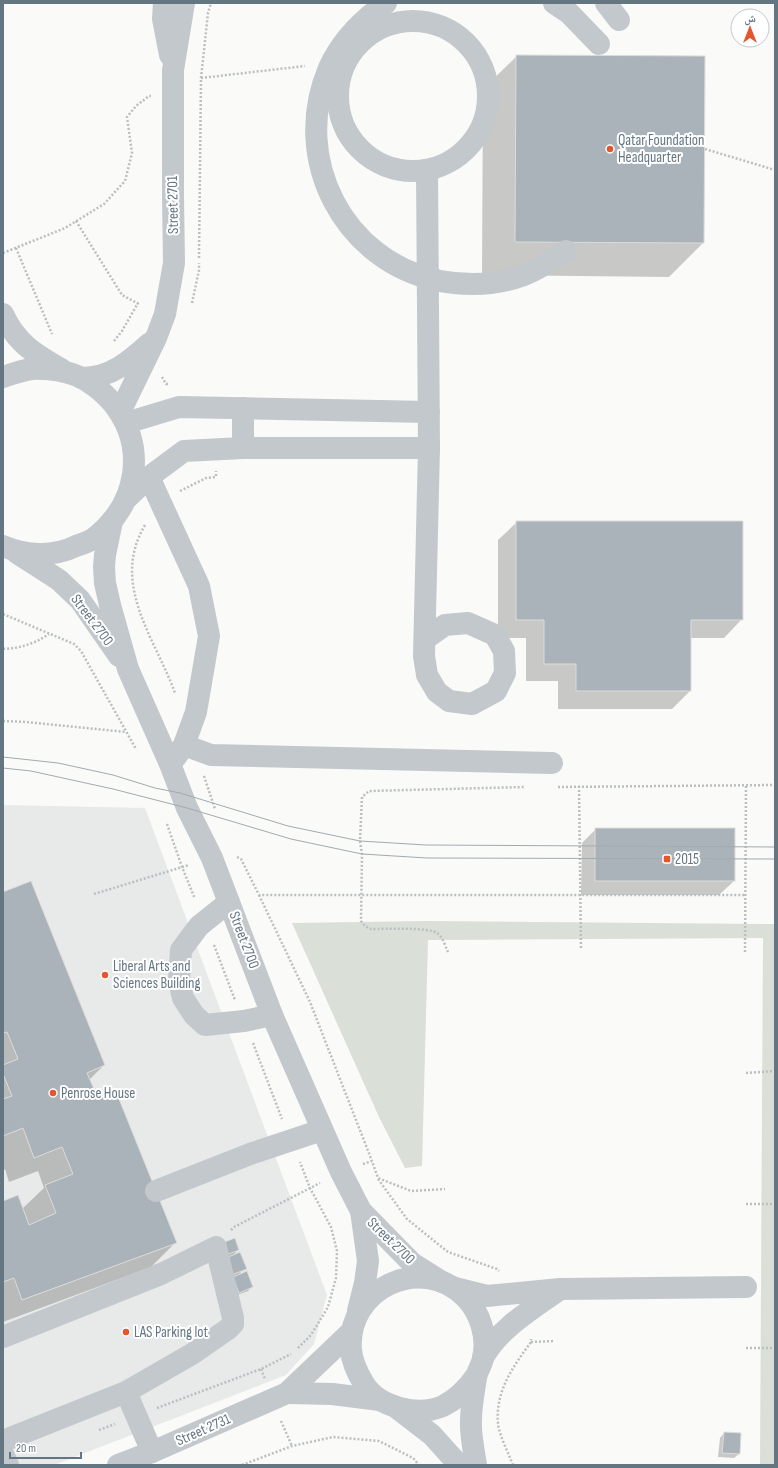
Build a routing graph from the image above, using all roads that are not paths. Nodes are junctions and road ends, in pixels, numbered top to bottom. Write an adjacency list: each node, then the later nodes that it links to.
1 (164, 3): 9 (street, Street 2701)
2 (184, 3): 9 (street, Street 2701)
3 (386, 3): 8 (street)
4 (554, 3): 7 (street)
5 (606, 3): 6 (street)
6 (619, 20)
7 (599, 44)
8 (337, 66): 10 (street); 10 (street); 12 (street)
9 (173, 70): 14 (street, Street 2701)
10 (427, 170): 12 (street)
11 (566, 251): 12 (street)
12 (428, 279): 18 (street)
13 (3, 314): 15 (street)
14 (156, 338): 15 (street, Street 2701); 19 (street, Street 2701)
15 (74, 375): 16 (street, Street 2701); 19 (street)
16 (3, 377)
17 (243, 408): 18 (street); 19 (street); 20 (street)
18 (429, 412): 21 (street)
19 (123, 417): 23 (street)
20 (243, 448): 21 (street); 22 (street)
21 (430, 448): 26 (street)
22 (149, 477): 23 (street); 28 (street)
23 (127, 498): 24 (street)
24 (112, 521): 25 (street); 27 (street, Street 2700)
25 (7, 548): 27 (street, Street 2700)
26 (425, 639)
27 (128, 669): 30 (street, Street 2700)
28 (189, 747): 29 (street); 30 (street)
29 (552, 763)
30 (170, 764): 31 (street, Street 2700)
31 (230, 902): 32 (street, Street 2700); 32 (street)
32 (272, 1015): 33 (street, Street 2700)
33 (322, 1130): 34 (street); 35 (street, Street 2700)
34 (156, 1191)
35 (361, 1212): 36 (street, Street 2700); 39 (street, Street 2700)
36 (448, 1285): 38 (street); 39 (street); 41 (street)
37 (746, 1287): 38 (street)
38 (560, 1289): 41 (street)
39 (353, 1326): 43 (street, Street 2731); 44 (street)
40 (3, 1337): 42 (street)
41 (480, 1367): 44 (street); 51 (street)
42 (126, 1392): 45 (street); 46 (street)
43 (287, 1393): 44 (street, Street 2731); 46 (street, Street 2731)
44 (388, 1404): 50 (street)
45 (3, 1441)
46 (152, 1452): 49 (street, Street 2731)
47 (3, 1454): 48 (street)
48 (8, 1465)
49 (118, 1465)
50 (459, 1465)
51 (476, 1465)

